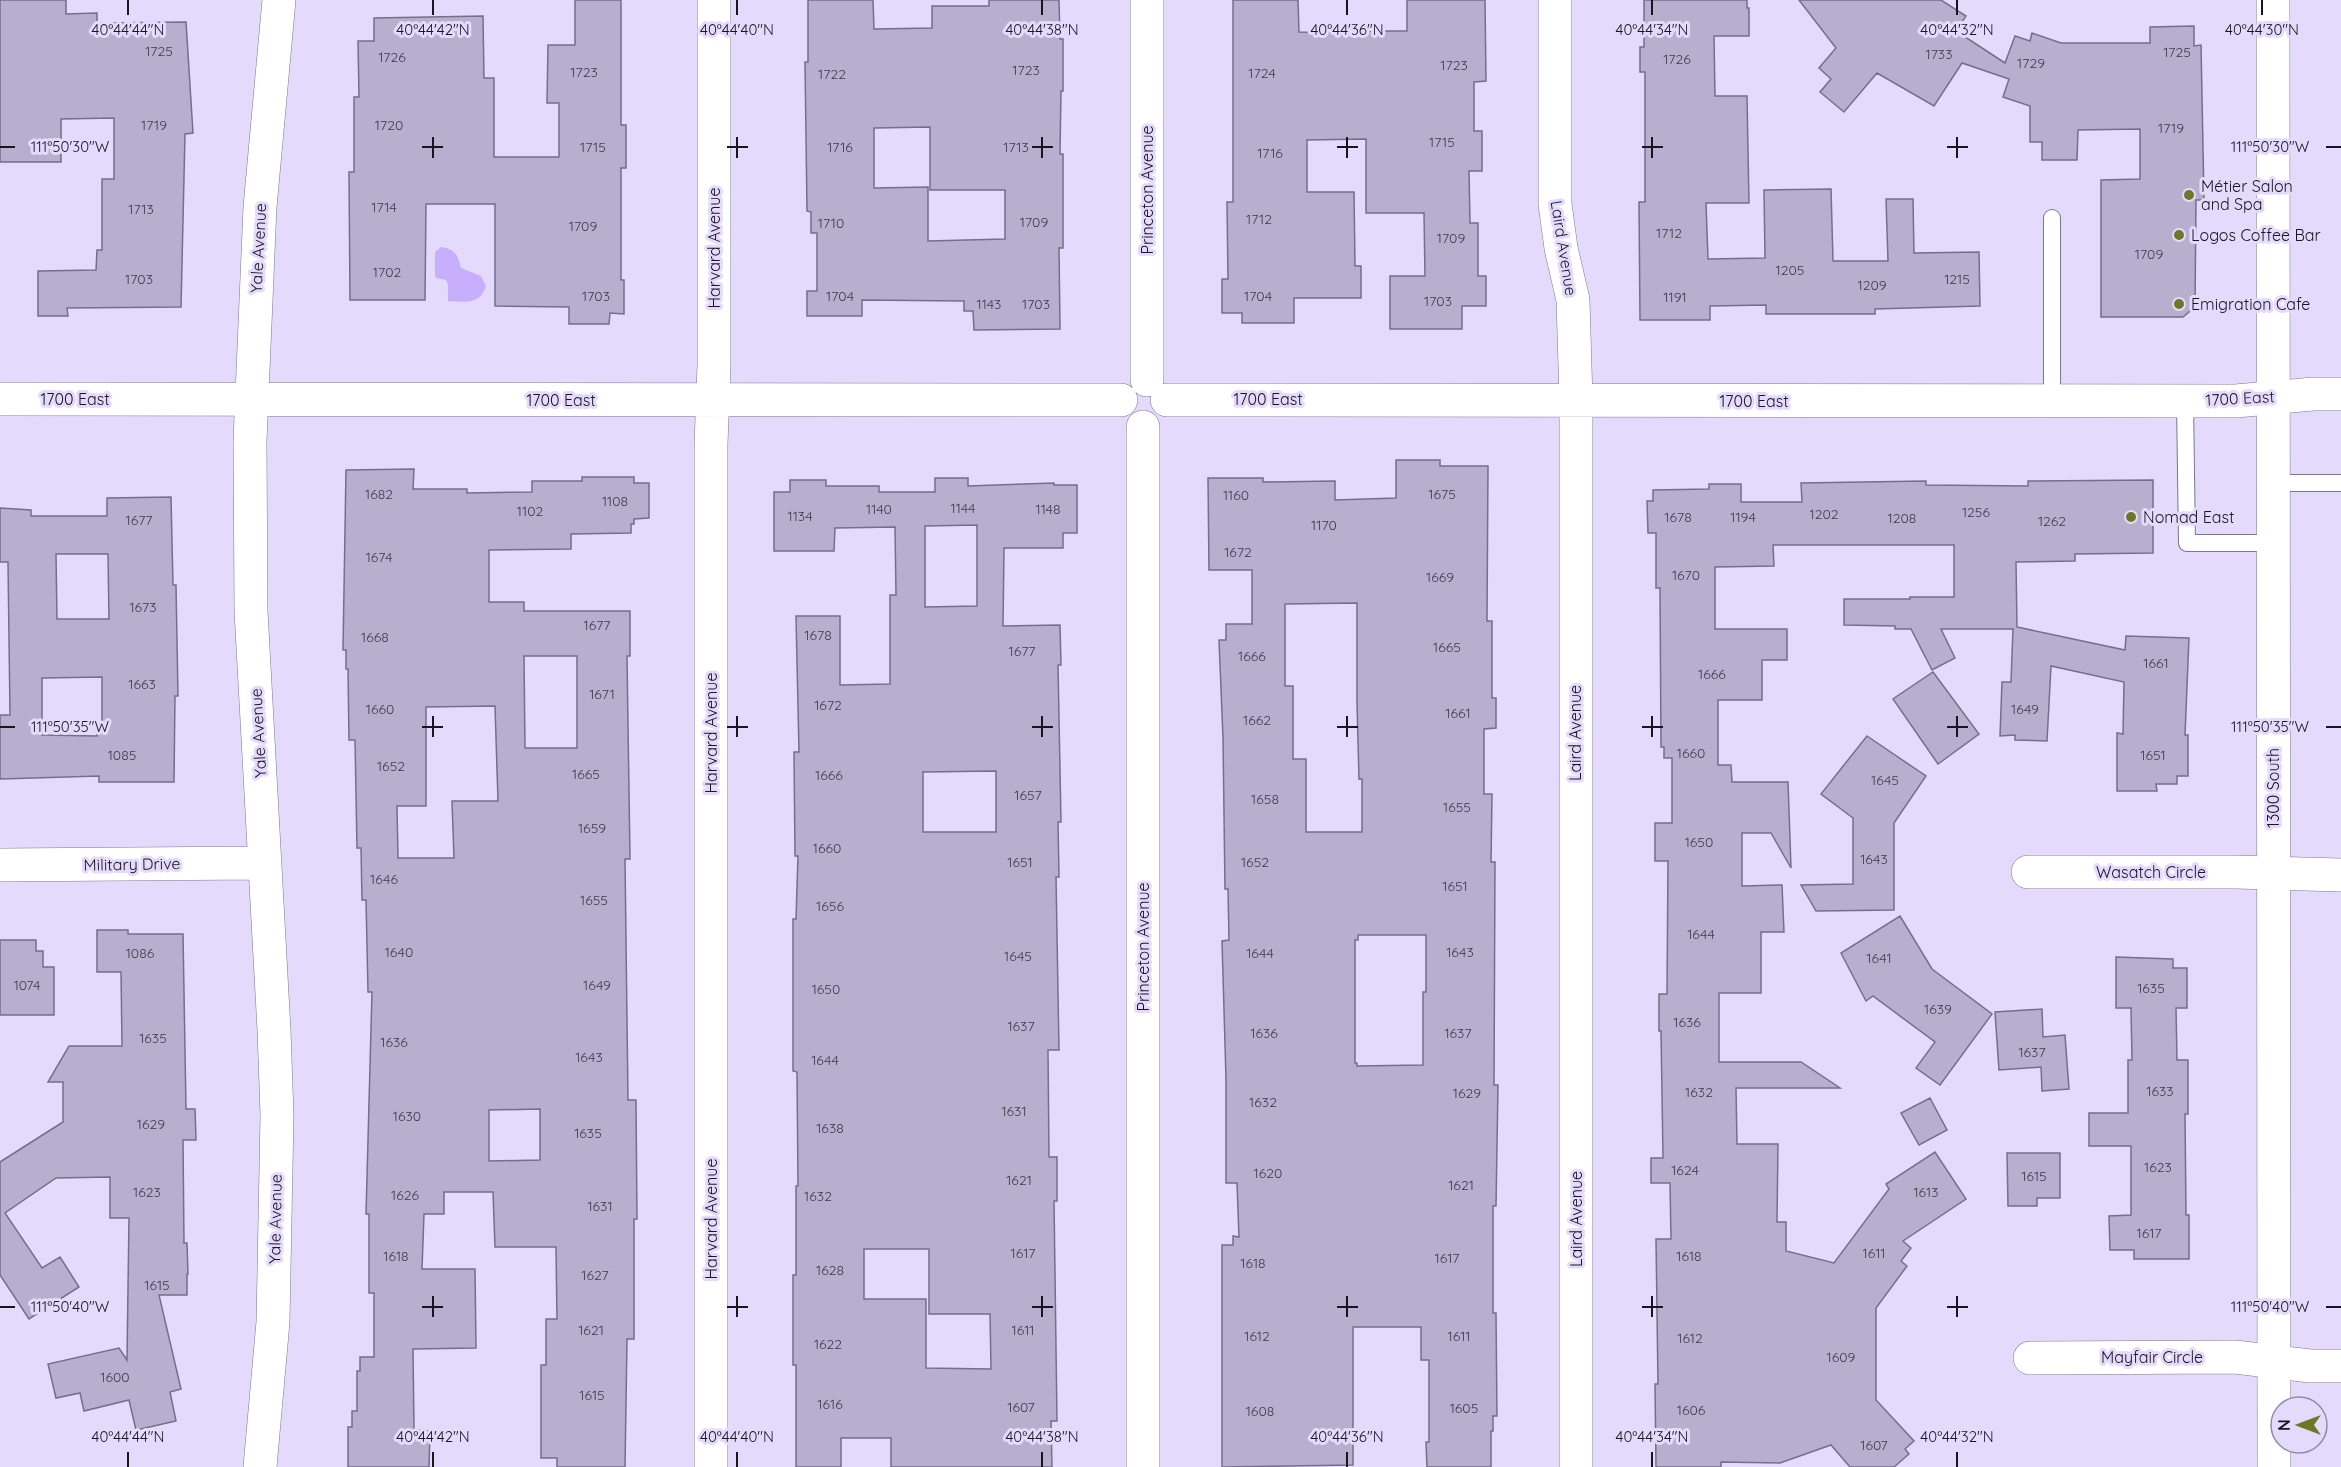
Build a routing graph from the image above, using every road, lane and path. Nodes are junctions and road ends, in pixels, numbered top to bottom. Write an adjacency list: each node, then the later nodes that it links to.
1 (279, 0): 11 (street, Yale Avenue)
2 (714, 0): 13 (street, Harvard Avenue)
3 (1147, 0): 7 (street, Princeton Avenue)
4 (1555, 0): 12 (street, Laird Avenue)
5 (2273, 0): 9 (street, 1300 South)
6 (2052, 218): 16 (lane)
7 (1157, 390): 12 (street, 1700 East); 14 (street); 17 (street)
8 (2341, 394): 9 (street, 1700 East)
9 (2273, 397): 15 (street, 1700 East); 18 (street, 1300 South)
10 (0, 399): 11 (street, 1700 East)
11 (252, 399): 13 (street, 1700 East); 21 (street, Yale Avenue)
12 (1576, 399): 16 (street, 1700 East); 32 (street, Laird Avenue)
13 (712, 400): 14 (street, 1700 East); 30 (street, Harvard Avenue)
14 (1121, 400): 17 (street)
15 (2185, 400): 16 (street, 1700 East); 20 (lane)
16 (2052, 401)
17 (1143, 427): 31 (street, Princeton Avenue)
18 (2273, 483): 19 (lane); 20 (street, 1300 South)
19 (2341, 483)
20 (2273, 543): 24 (street, 1300 South)
21 (265, 863): 22 (street, Military Drive); 29 (street, Yale Avenue)
22 (0, 865)
23 (2028, 872): 24 (street, Wasatch Circle)
24 (2273, 874): 25 (street, Wasatch Circle); 27 (street, 1300 South)
25 (2341, 875)
26 (2030, 1358): 27 (street, Mayfair Circle)
27 (2273, 1362): 28 (street, Mayfair Circle); 33 (street, 1300 South)
28 (2341, 1366)
29 (260, 1467)
30 (711, 1467)
31 (1143, 1467)
32 (1576, 1467)
33 (2274, 1467)

